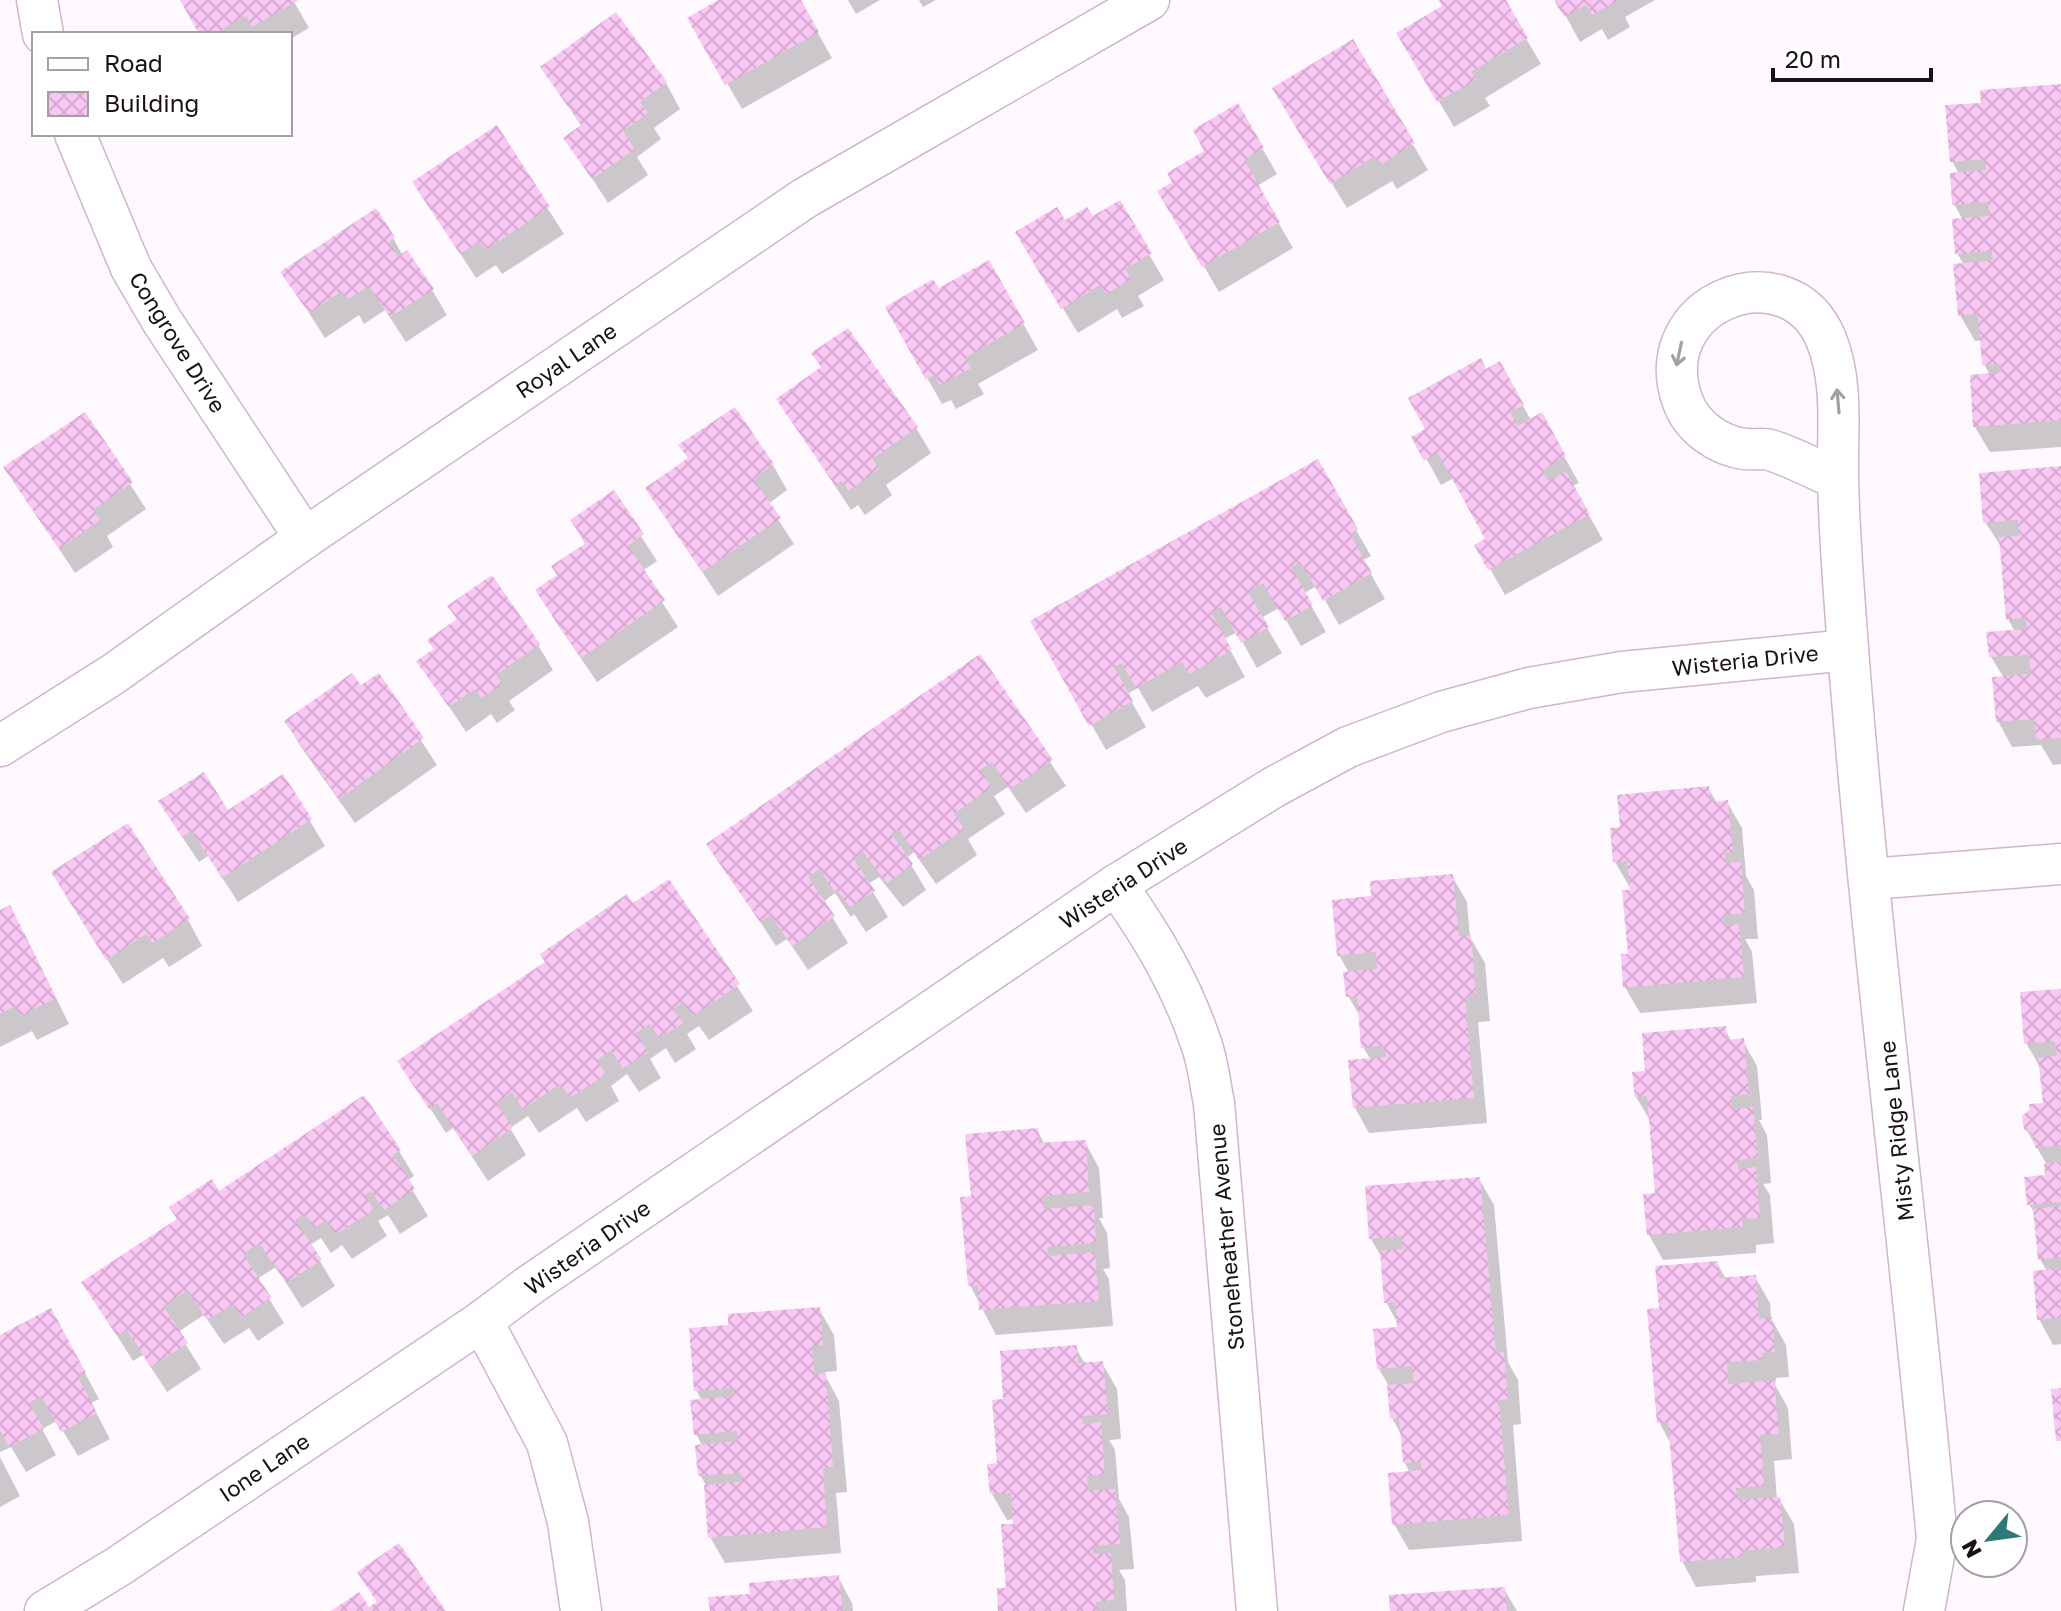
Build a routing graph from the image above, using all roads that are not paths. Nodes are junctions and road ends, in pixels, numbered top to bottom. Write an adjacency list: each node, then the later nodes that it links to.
1 (37, 0): 3 (street)
2 (1149, 0): 6 (street, Royal Lane)
3 (43, 32)
4 (76, 136): 6 (street, Congrove Drive)
5 (1838, 479): 5 (street, Misty Ridge Lane, one-way to 5); 7 (street, Misty Ridge Lane)
6 (305, 538): 8 (street, Royal Lane)
7 (1848, 650): 10 (street, Misty Ridge Lane); 11 (street, Wisteria Drive)
8 (0, 746)
9 (2061, 864): 10 (street)
10 (1870, 879): 16 (street, Misty Ridge Lane)
11 (1116, 885): 12 (street, Wisteria Drive); 15 (street, Stoneheather Avenue)
12 (482, 1321): 13 (street, Ione Lane); 14 (street)
13 (45, 1611)
14 (581, 1611)
15 (1257, 1611)
16 (1924, 1611)

